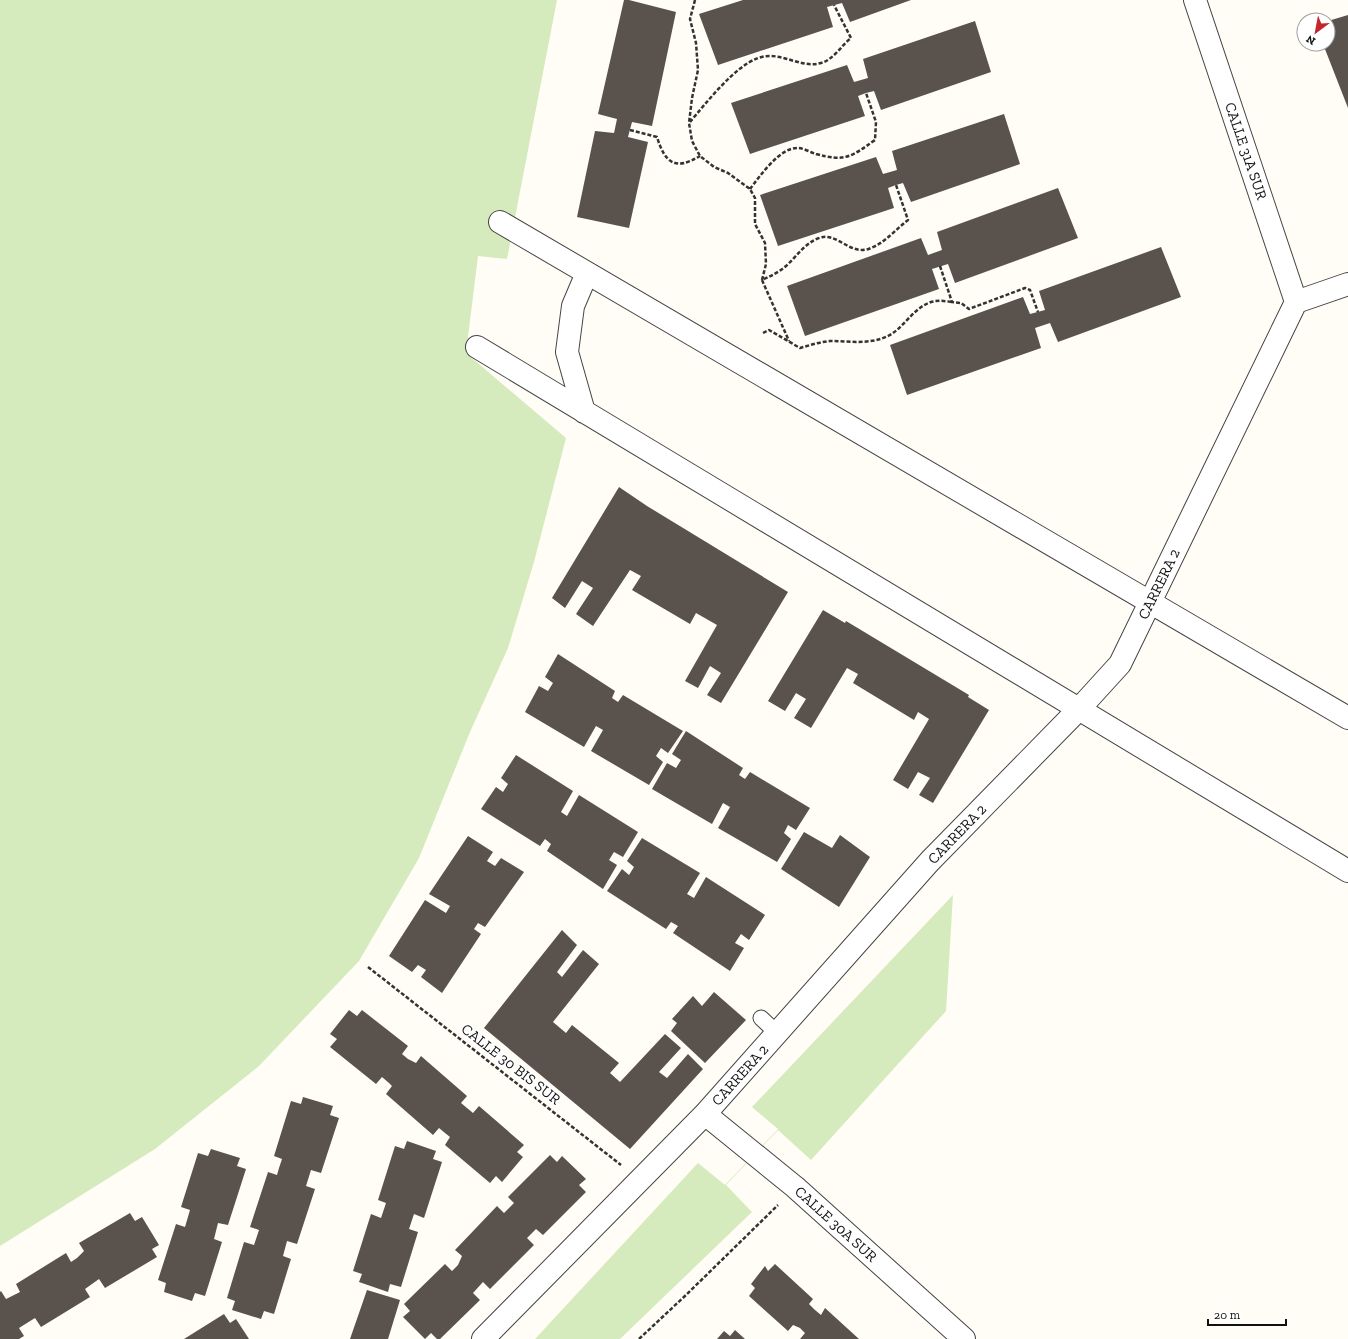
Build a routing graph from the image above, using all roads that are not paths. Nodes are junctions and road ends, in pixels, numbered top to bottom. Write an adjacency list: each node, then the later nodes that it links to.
1 (1195, 0): 5 (street, CALLE 31A SUR)
2 (500, 222): 3 (street)
3 (588, 273): 7 (street); 8 (street)
4 (1348, 284): 5 (street)
5 (1296, 302): 8 (street, CARRERA 2)
6 (477, 347): 7 (street)
7 (584, 412): 9 (street)
8 (1150, 603): 9 (street, CARRERA 2); 10 (street)
9 (1079, 709): 11 (street); 13 (street, CARRERA 2)
10 (1348, 718)
11 (1348, 871)
12 (761, 1018): 13 (lane)
13 (777, 1033): 14 (street, CARRERA 2)
14 (705, 1114): 15 (street, CARRERA 2); 16 (street, CALLE 30A SUR)
15 (483, 1339)
16 (964, 1339)

